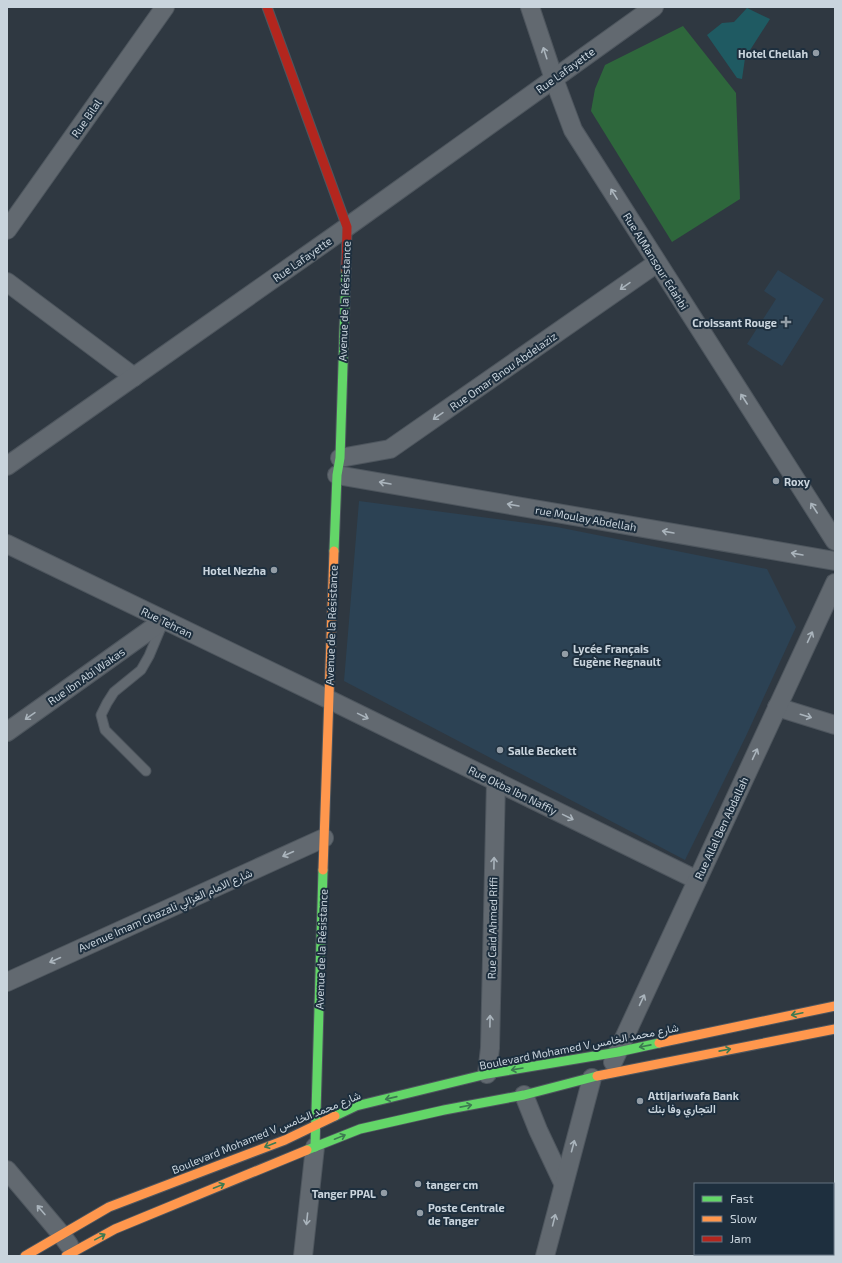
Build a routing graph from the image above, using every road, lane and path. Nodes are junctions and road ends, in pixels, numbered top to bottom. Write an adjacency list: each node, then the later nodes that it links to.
1 (165, 7): 7 (street, Rue Bilal)
2 (267, 7): 6 (main road, Avenue de la Résistance)
3 (530, 7): 5 (street, Rue AlMansour Edahbi, one-way to 3)
4 (654, 7): 5 (street, Rue Lafayette)
5 (554, 79): 6 (street, Rue Lafayette); 8 (street, Rue AlMansour Edahbi, one-way to 5)
6 (347, 227): 10 (street, Rue Lafayette); 12 (main road, Avenue de la Résistance)
7 (7, 230)
8 (657, 263): 12 (street, Rue Omar Bnou Abdelaziz, one-way to 12); 13 (street, Rue AlMansour Edahbi, one-way to 8)
9 (7, 282): 10 (street)
10 (134, 377): 11 (street, Rue Lafayette)
11 (7, 466)
12 (338, 466): 15 (street, rue Moulay Abdellah, one-way to 12); 18 (main road, Avenue de la Résistance)
13 (835, 541)
14 (7, 544): 17 (street, Rue Tehran)
15 (835, 561)
16 (835, 583): 19 (street, Rue Allal Ben Abdallah, one-way to 16)
17 (164, 620): 18 (street, Rue Tehran); 21 (street, Rue Ibn Abi Wakas, one-way to 21); 22 (lane)
18 (328, 699): 23 (street, Rue Okba Ibn Naffiy, one-way to 23); 24 (main road, Avenue de la Résistance)
19 (777, 707): 20 (street, one-way to 20); 25 (street, Rue Allal Ben Abdallah, one-way to 19)
20 (835, 725)
21 (7, 732)
22 (146, 771)
23 (496, 781): 25 (street, Rue Okba Ibn Naffiy, one-way to 25); 30 (street, Rue Caid Ahmed Riffi, one-way to 23)
24 (324, 838): 26 (street, Avenue Imam Ghazali شارع الامام الغزالي, one-way to 26); 33 (main road, Avenue de la Résistance)
25 (697, 880): 29 (street, Rue Allal Ben Abdallah, one-way to 25)
26 (7, 982)
27 (835, 1006): 29 (main road, Boulevard Mohamed V شارع محمد الخامس, one-way to 29)
28 (835, 1029): 31 (main road, one-way to 28)
29 (618, 1052): 30 (main road, Boulevard Mohamed V شارع محمد الخامس, one-way to 30); 31 (street, Rue Allal Ben Abdallah)
30 (487, 1074): 33 (main road, Boulevard Mohamed V شارع محمد الخامس, one-way to 33)
31 (600, 1076): 32 (main road); 36 (street, Rue Allal Ben Abdallah, one-way to 31)
32 (524, 1095): 34 (main road, one-way to 32); 36 (street)
33 (316, 1126): 34 (main road, Avenue de la Résistance); 37 (main road, Boulevard Mohamed V شارع محمد الخامس, one-way to 37)
34 (315, 1147): 38 (main road, one-way to 34); 40 (street, Avenue de la Résistance, one-way to 40)
35 (7, 1170): 37 (street, one-way to 35)
36 (563, 1183): 41 (street, Rue Allal Ben Abdallah, one-way to 36)
37 (62, 1234): 38 (street); 39 (main road, Boulevard Mohamed V شارع محمد الخامس)
38 (70, 1254)
39 (25, 1256)
40 (303, 1256)
41 (545, 1256)

